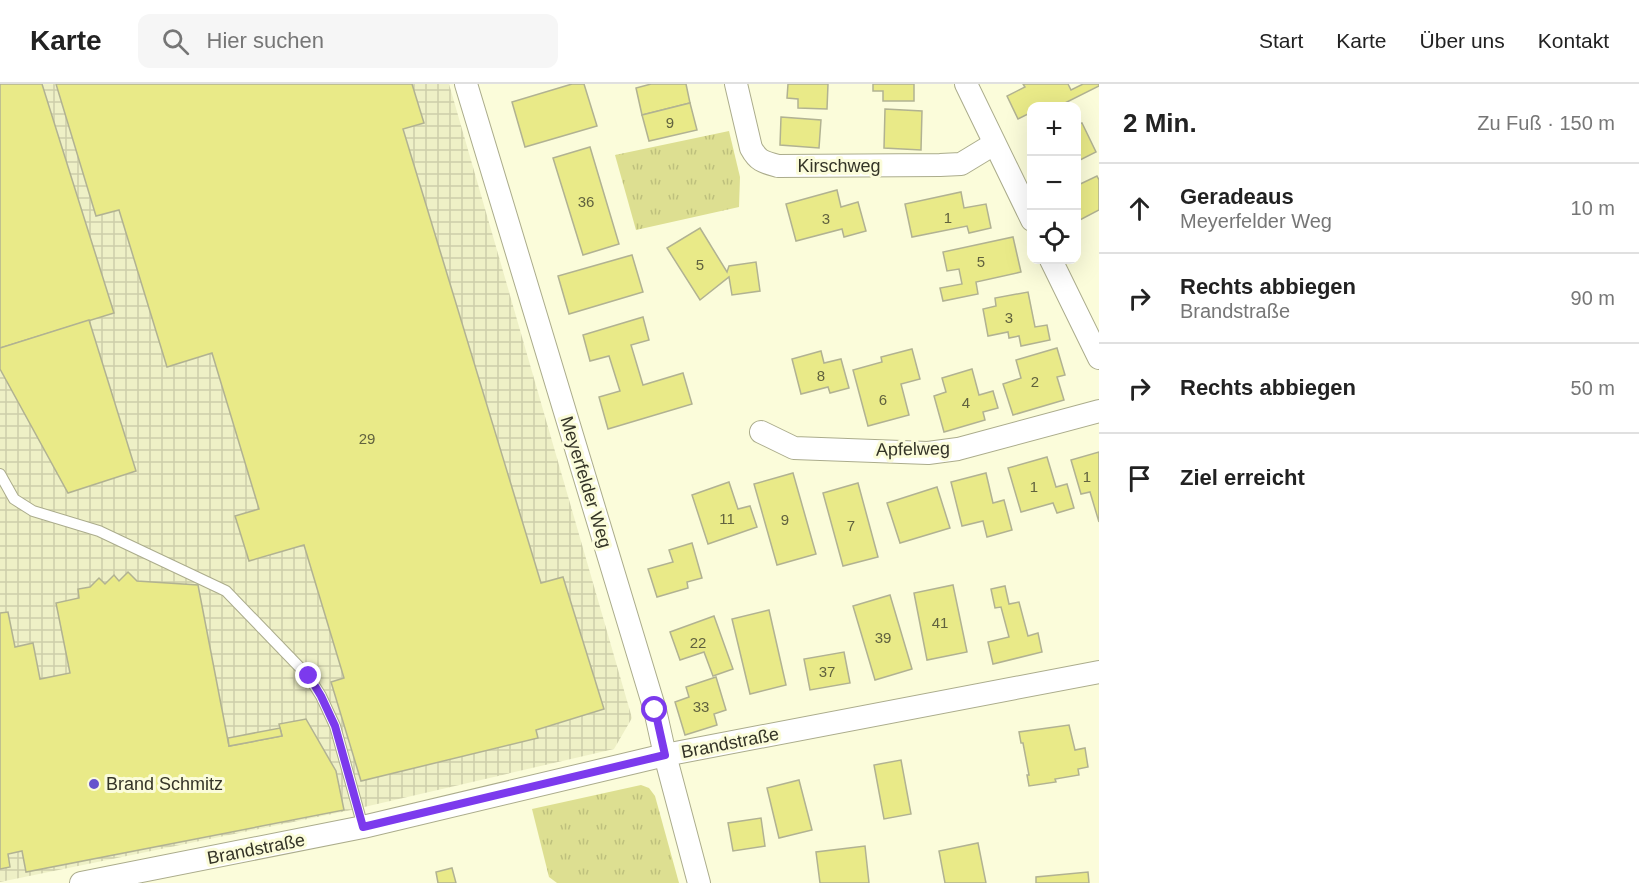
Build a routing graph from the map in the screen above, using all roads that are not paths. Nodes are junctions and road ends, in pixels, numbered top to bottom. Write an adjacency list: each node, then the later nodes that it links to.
1 (466, 84): 12 (street, Meyerfelder Weg)
2 (736, 84): 4 (street, Kirschweg)
3 (966, 84): 4 (street)
4 (994, 144): 5 (street)
5 (1027, 210)
6 (1053, 264): 7 (street)
7 (1099, 358)
8 (1099, 411): 9 (street, Apfelweg)
9 (761, 432)
10 (0, 474): 13 (lane)
11 (1099, 672): 12 (street, Brandstraße)
12 (665, 755): 13 (street, Brandstraße); 15 (street, Meyerfelder Weg)
13 (363, 827): 14 (street, Brandstraße)
14 (81, 883)
15 (699, 883)

